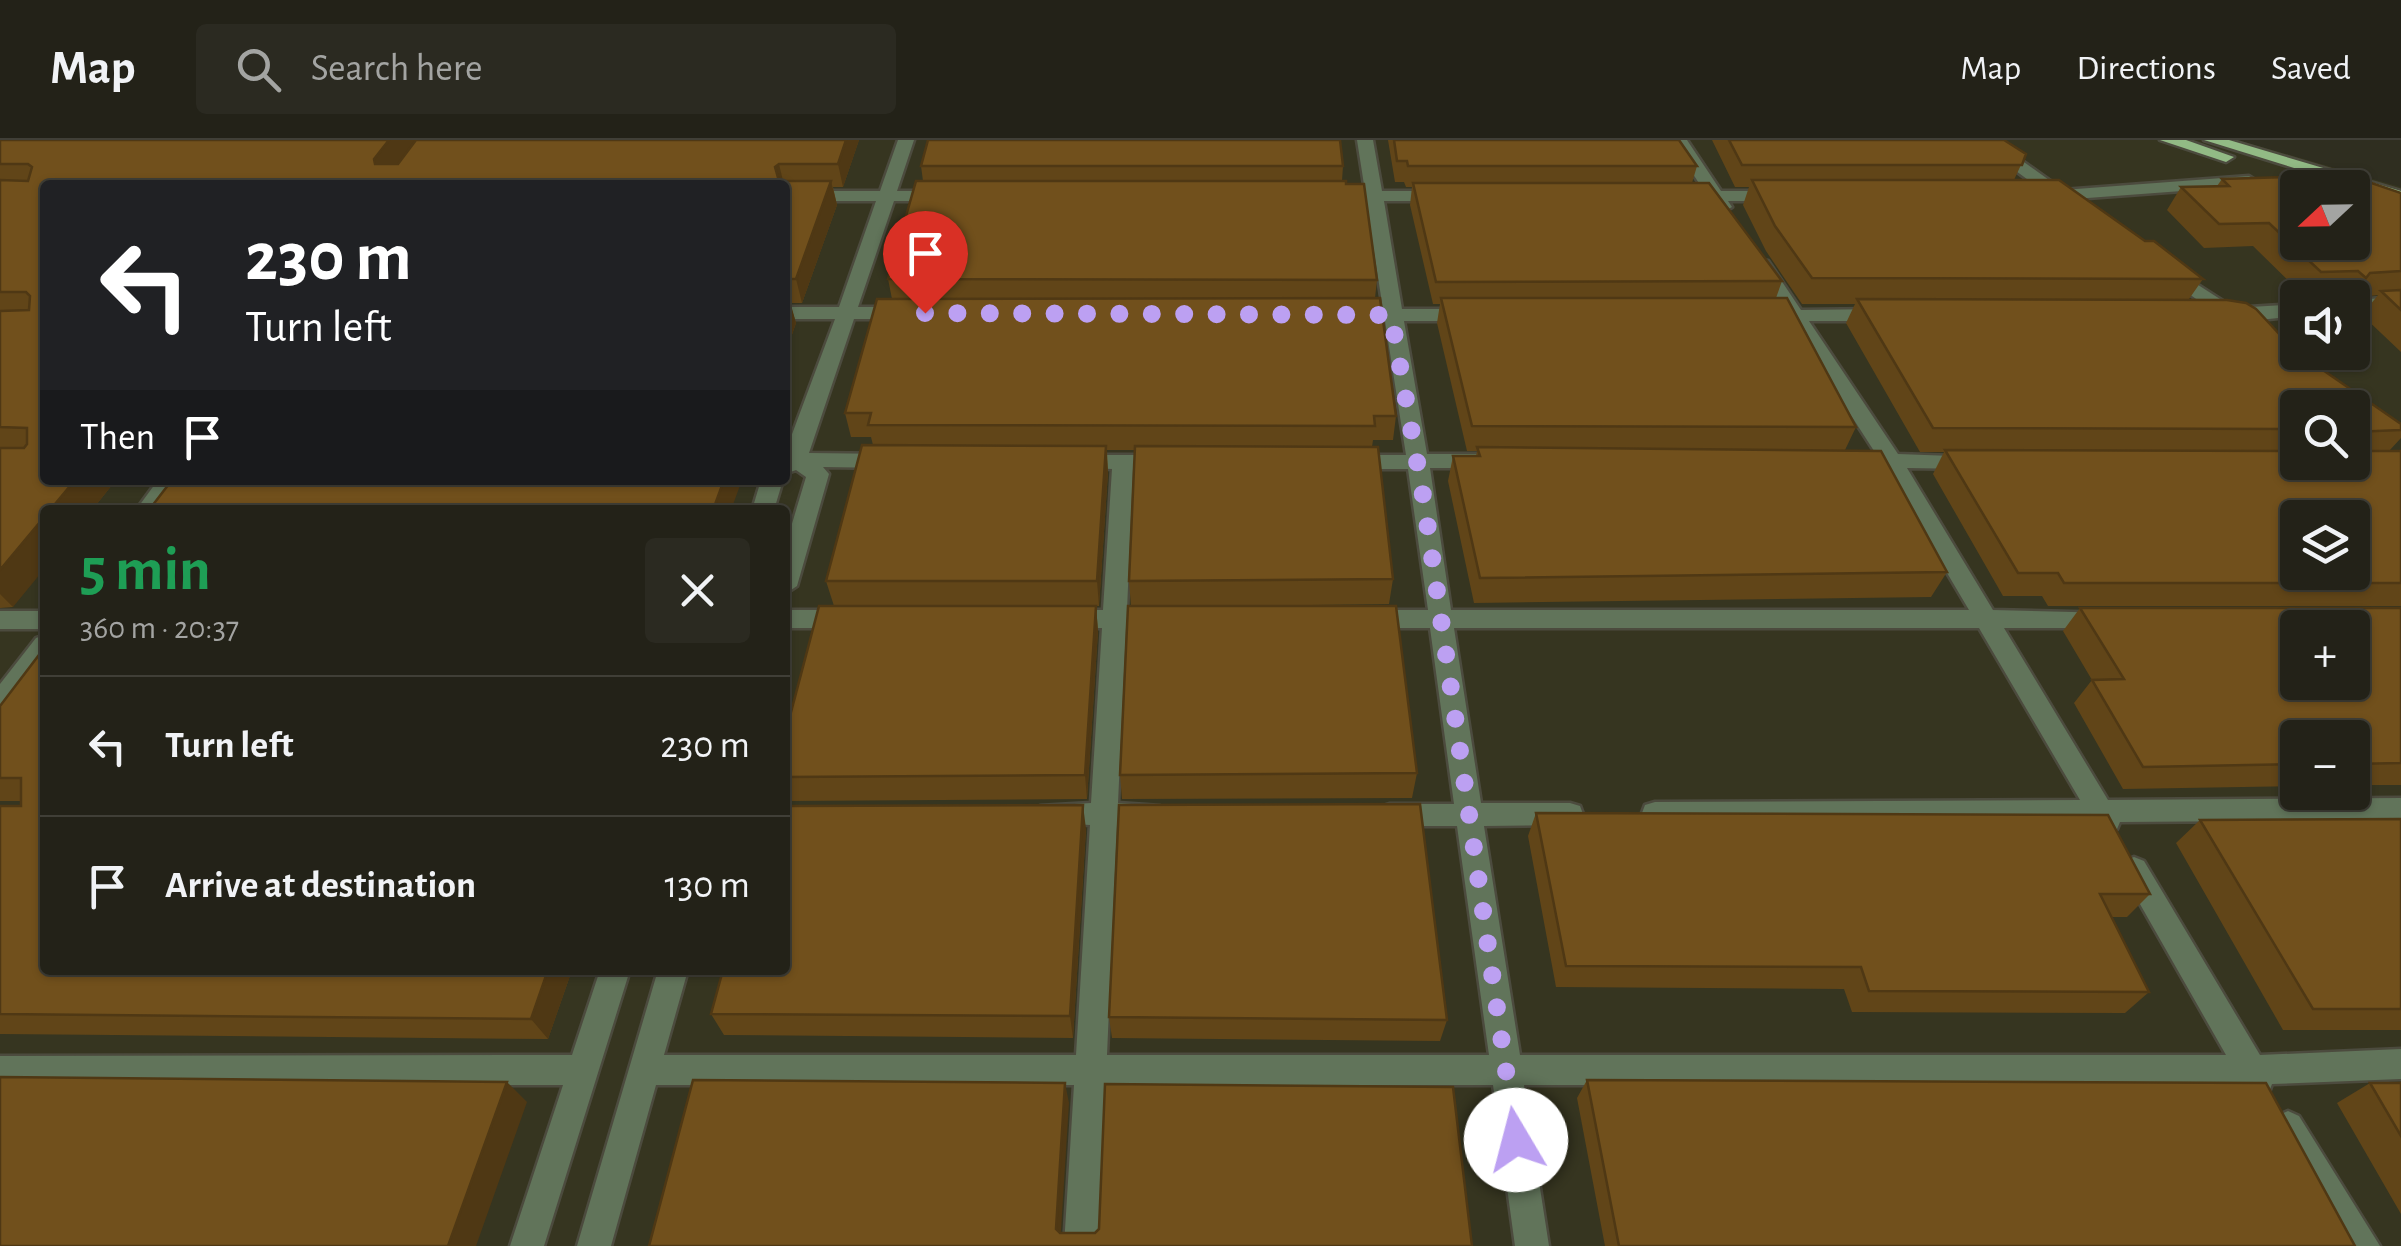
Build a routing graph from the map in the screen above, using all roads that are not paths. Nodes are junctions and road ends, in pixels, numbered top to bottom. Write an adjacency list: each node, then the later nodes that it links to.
1 (906, 140): 10 (street)
2 (1365, 140): 13 (street)
3 (1679, 140): 16 (street)
4 (1982, 140): 19 (street)
5 (2168, 140): 7 (main road)
6 (2212, 140): 20 (main road)
7 (2280, 173)
8 (2280, 179): 19 (street)
9 (790, 196): 10 (street)
10 (887, 196): 11 (street); 28 (street)
11 (964, 196)
12 (1314, 196): 13 (street)
13 (1372, 196): 14 (street); 34 (street)
14 (1468, 196)
15 (1658, 196): 16 (street)
16 (1716, 196): 17 (street); 38 (street)
17 (1792, 196)
18 (2023, 196): 19 (street)
19 (2061, 196): 23 (street)
20 (2401, 196)
21 (2370, 199): 22 (main road)
22 (2401, 209)
23 (2092, 218)
24 (2153, 260): 33 (street)
25 (2401, 304): 26 (street)
26 (2370, 305)
27 (2280, 311): 33 (street)
28 (847, 312): 29 (street); 30 (street); 40 (street)
29 (790, 313)
30 (925, 313)
31 (1333, 314): 34 (street)
32 (2190, 314): 33 (street)
33 (2230, 314): 39 (street)
34 (1391, 315): 35 (street); 49 (street)
35 (1488, 315)
36 (1896, 315): 38 (street)
37 (1739, 316): 38 (street)
38 (1797, 316): 51 (street)
39 (2261, 336)
40 (790, 459)
41 (912, 461): 43 (street)
42 (1515, 461): 49 (street)
43 (790, 462)
44 (790, 462): 53 (street)
45 (1046, 462): 46 (street)
46 (1123, 462): 47 (street); 59 (street)
47 (1182, 462)
48 (1320, 462): 49 (street)
49 (1418, 462): 62 (street)
50 (1832, 462): 51 (street)
51 (1892, 462): 52 (street); 54 (street)
52 (1990, 462)
53 (790, 569)
54 (1989, 618): 55 (street); 62 (street); 68 (street)
55 (2126, 618)
56 (790, 619): 57 (street)
57 (882, 619)
58 (1037, 619): 59 (street)
59 (1114, 619): 60 (street); 70 (street)
60 (1192, 619)
61 (1345, 619): 62 (street)
62 (1442, 619): 73 (street)
63 (0, 620): 64 (street)
64 (40, 620)
65 (40, 650): 66 (street)
66 (0, 702)
67 (2401, 809): 68 (street)
68 (2100, 810): 73 (street); 82 (street)
69 (1024, 814): 70 (street)
70 (1103, 814): 71 (street); 80 (street)
71 (1180, 814)
72 (1371, 815): 73 (street)
73 (1467, 815): 81 (street)
74 (614, 975): 78 (street)
75 (672, 975): 79 (street)
76 (2401, 1064): 82 (street)
77 (0, 1070): 78 (street)
78 (583, 1070): 83 (street)
79 (644, 1070): 80 (street); 84 (street)
80 (1090, 1070): 81 (street); 85 (street)
81 (1505, 1070): 82 (street); 86 (street)
82 (2251, 1070): 87 (street)
83 (527, 1246)
84 (594, 1246)
85 (1082, 1246)
86 (1532, 1246)
87 (2364, 1246)

